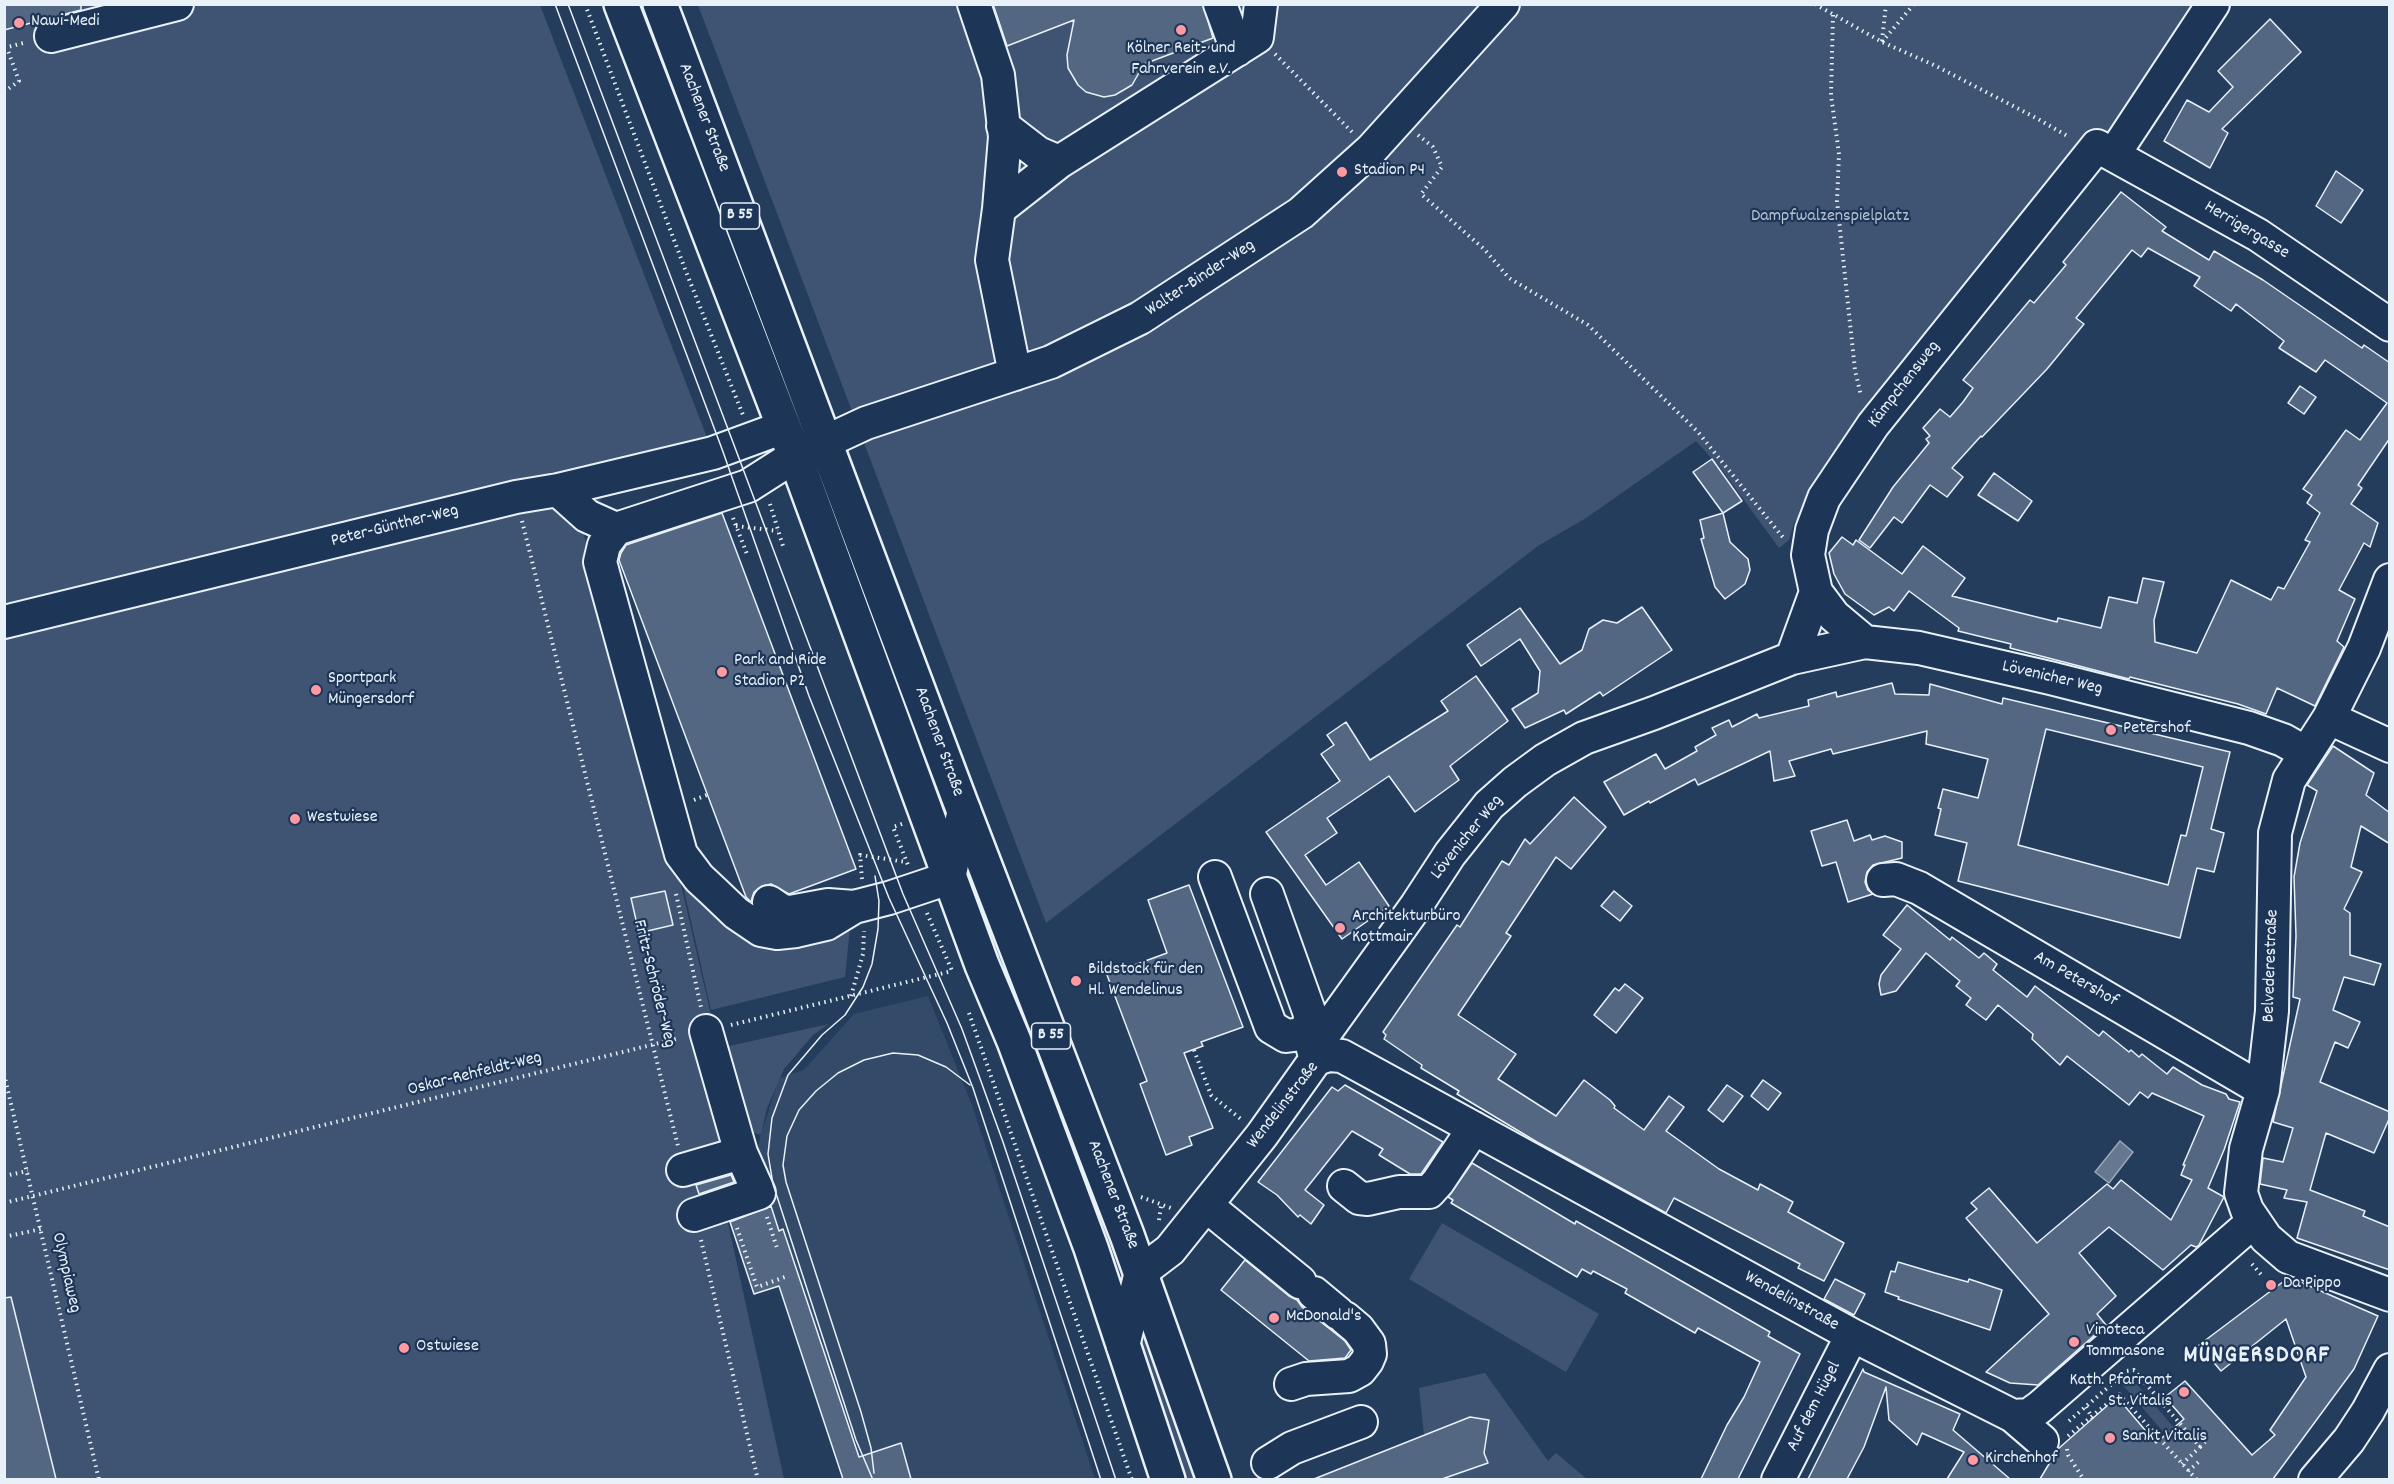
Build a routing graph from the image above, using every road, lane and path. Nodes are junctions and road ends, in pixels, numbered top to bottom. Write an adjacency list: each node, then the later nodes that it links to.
1 (177, 4): 14 (street)
2 (585, 4): 27 (path)
3 (621, 4): 29 (main road, Aachener Straße / B 55)
4 (660, 4): 30 (main road, Aachener Straße / B 55)
5 (974, 4): 20 (street)
6 (1220, 4): 16 (street)
7 (1261, 4): 16 (street)
8 (1503, 4): 19 (street, Walter-Binder-Weg)
9 (1815, 4): 13 (path)
10 (1886, 4): 15 (path)
11 (1914, 4): 15 (path)
12 (2213, 4): 21 (street, Kämpchensweg)
13 (1833, 15): 15 (path); 28 (path)
14 (51, 36)
15 (1882, 42): 21 (path)
16 (1247, 43): 22 (path); 23 (street)
17 (7, 48): 18 (path)
18 (4, 92)
19 (1397, 121): 22 (street, Walter-Binder-Weg); 38 (path)
20 (1003, 126): 23 (street); 24 (street)
21 (2095, 147): 25 (street, Herrigergasse); 28 (street, Kämpchensweg)
22 (1371, 150): 26 (street, Walter-Binder-Weg)
23 (1059, 162): 24 (street)
24 (999, 209): 26 (street)
25 (2390, 325)
26 (1015, 374): 30 (street, Walter-Binder-Weg)
27 (746, 424)
28 (1873, 425): 38 (street, Kämpchensweg)
29 (789, 441): 30 (street, Walter-Binder-Weg); 31 (street, Peter-Günther-Weg); 32 (street); 49 (main road, Aachener Straße / B 55)
30 (825, 441): 47 (main road, Aachener Straße / B 55)
31 (558, 490): 33 (street, Peter-Günther-Weg); 36 (street)
32 (724, 495): 34 (path); 36 (street)
33 (516, 497): 41 (street, Peter-Günther-Weg); 58 (path, Fritz-Schröder-Weg)
34 (736, 526): 35 (path); 37 (path)
35 (778, 531)
36 (628, 534): 48 (street)
37 (747, 554)
38 (1808, 555): 40 (street, Kämpchensweg)
39 (2390, 580): 44 (street, Belvederestraße)
40 (1816, 592): 42 (street, Kämpchensweg); 43 (street)
41 (4, 622)
42 (1865, 642): 43 (street, Lövenicher Weg); 46 (street, Lövenicher Weg)
43 (1792, 658): 59 (street, Lövenicher Weg)
44 (2329, 718): 45 (street); 46 (street, Belvederestraße)
45 (2390, 746)
46 (2306, 753): 62 (street, Belvederestraße)
47 (964, 810): 49 (street); 80 (main road, Aachener Straße / B 55)
48 (681, 854): 54 (street); 57 (path)
49 (949, 878): 54 (street); 79 (main road, Aachener Straße / B 55)
50 (1215, 878): 59 (street)
51 (1883, 880): 62 (street, Am Petershof)
52 (1267, 894): 59 (street)
53 (769, 902): 54 (street)
54 (854, 907)
55 (956, 980): 57 (path, Oskar-Rehfeldt-Weg)
56 (968, 1009): 101 (path)
57 (706, 1031): 58 (path, Oskar-Rehfeldt-Weg); 65 (street)
58 (654, 1046): 66 (path, Fritz-Schröder-Weg); 71 (path, Oskar-Rehfeldt-Weg)
59 (1312, 1046): 64 (street, Wendelinstraße); 73 (street, Wendelinstraße)
60 (1194, 1050): 63 (path)
61 (4, 1074): 67 (path, Olympiaweg)
62 (2263, 1090): 75 (street, Belvederestraße)
63 (1243, 1122)
64 (1474, 1128): 69 (street); 83 (street, Wendelinstraße)
65 (741, 1153): 66 (street); 74 (street)
66 (683, 1170)
67 (28, 1171): 68 (path); 71 (path, Olympiaweg)
68 (4, 1176)
69 (1344, 1186)
70 (1133, 1192): 73 (path)
71 (34, 1196): 72 (path, Oskar-Rehfeldt-Weg); 77 (path, Olympiaweg)
72 (4, 1203)
73 (1207, 1206): 80 (street, Wendelinstraße); 86 (street)
74 (694, 1215): 100 (path)
75 (2254, 1221): 82 (street); 88 (street)
76 (736, 1224): 81 (path)
77 (41, 1228): 78 (path); 99 (path, Olympiaweg)
78 (4, 1237)
79 (1091, 1248): 80 (street); 84 (main road, Aachener Straße / B 55)
80 (1141, 1272): 84 (street); 103 (main road, Aachener Straße / B 55)
81 (788, 1276)
82 (2390, 1295)
83 (1852, 1335): 88 (street, Wendelinstraße); 104 (street, Auf dem Hügel)
84 (1124, 1346): 102 (main road, Aachener Straße / B 55)
85 (2390, 1370): 107 (street)
86 (1292, 1384)
87 (2086, 1407): 89 (path); 90 (path); 94 (path)
88 (2026, 1412): 92 (street, Wendelinstraße)
89 (2075, 1416)
90 (2093, 1419): 92 (path); 97 (path)
91 (1361, 1422): 96 (street)
92 (2059, 1442): 105 (path)
93 (2205, 1442): 94 (path)
94 (2200, 1447): 97 (path)
95 (2201, 1460): 98 (path)
96 (1268, 1463)
97 (2182, 1464): 98 (path)
98 (2188, 1473): 106 (path)
99 (99, 1479)
100 (758, 1479)
101 (1132, 1479)
102 (1168, 1479)
103 (1214, 1479)
104 (1778, 1479)
105 (2084, 1479)
106 (2196, 1479)
107 (2315, 1479)

